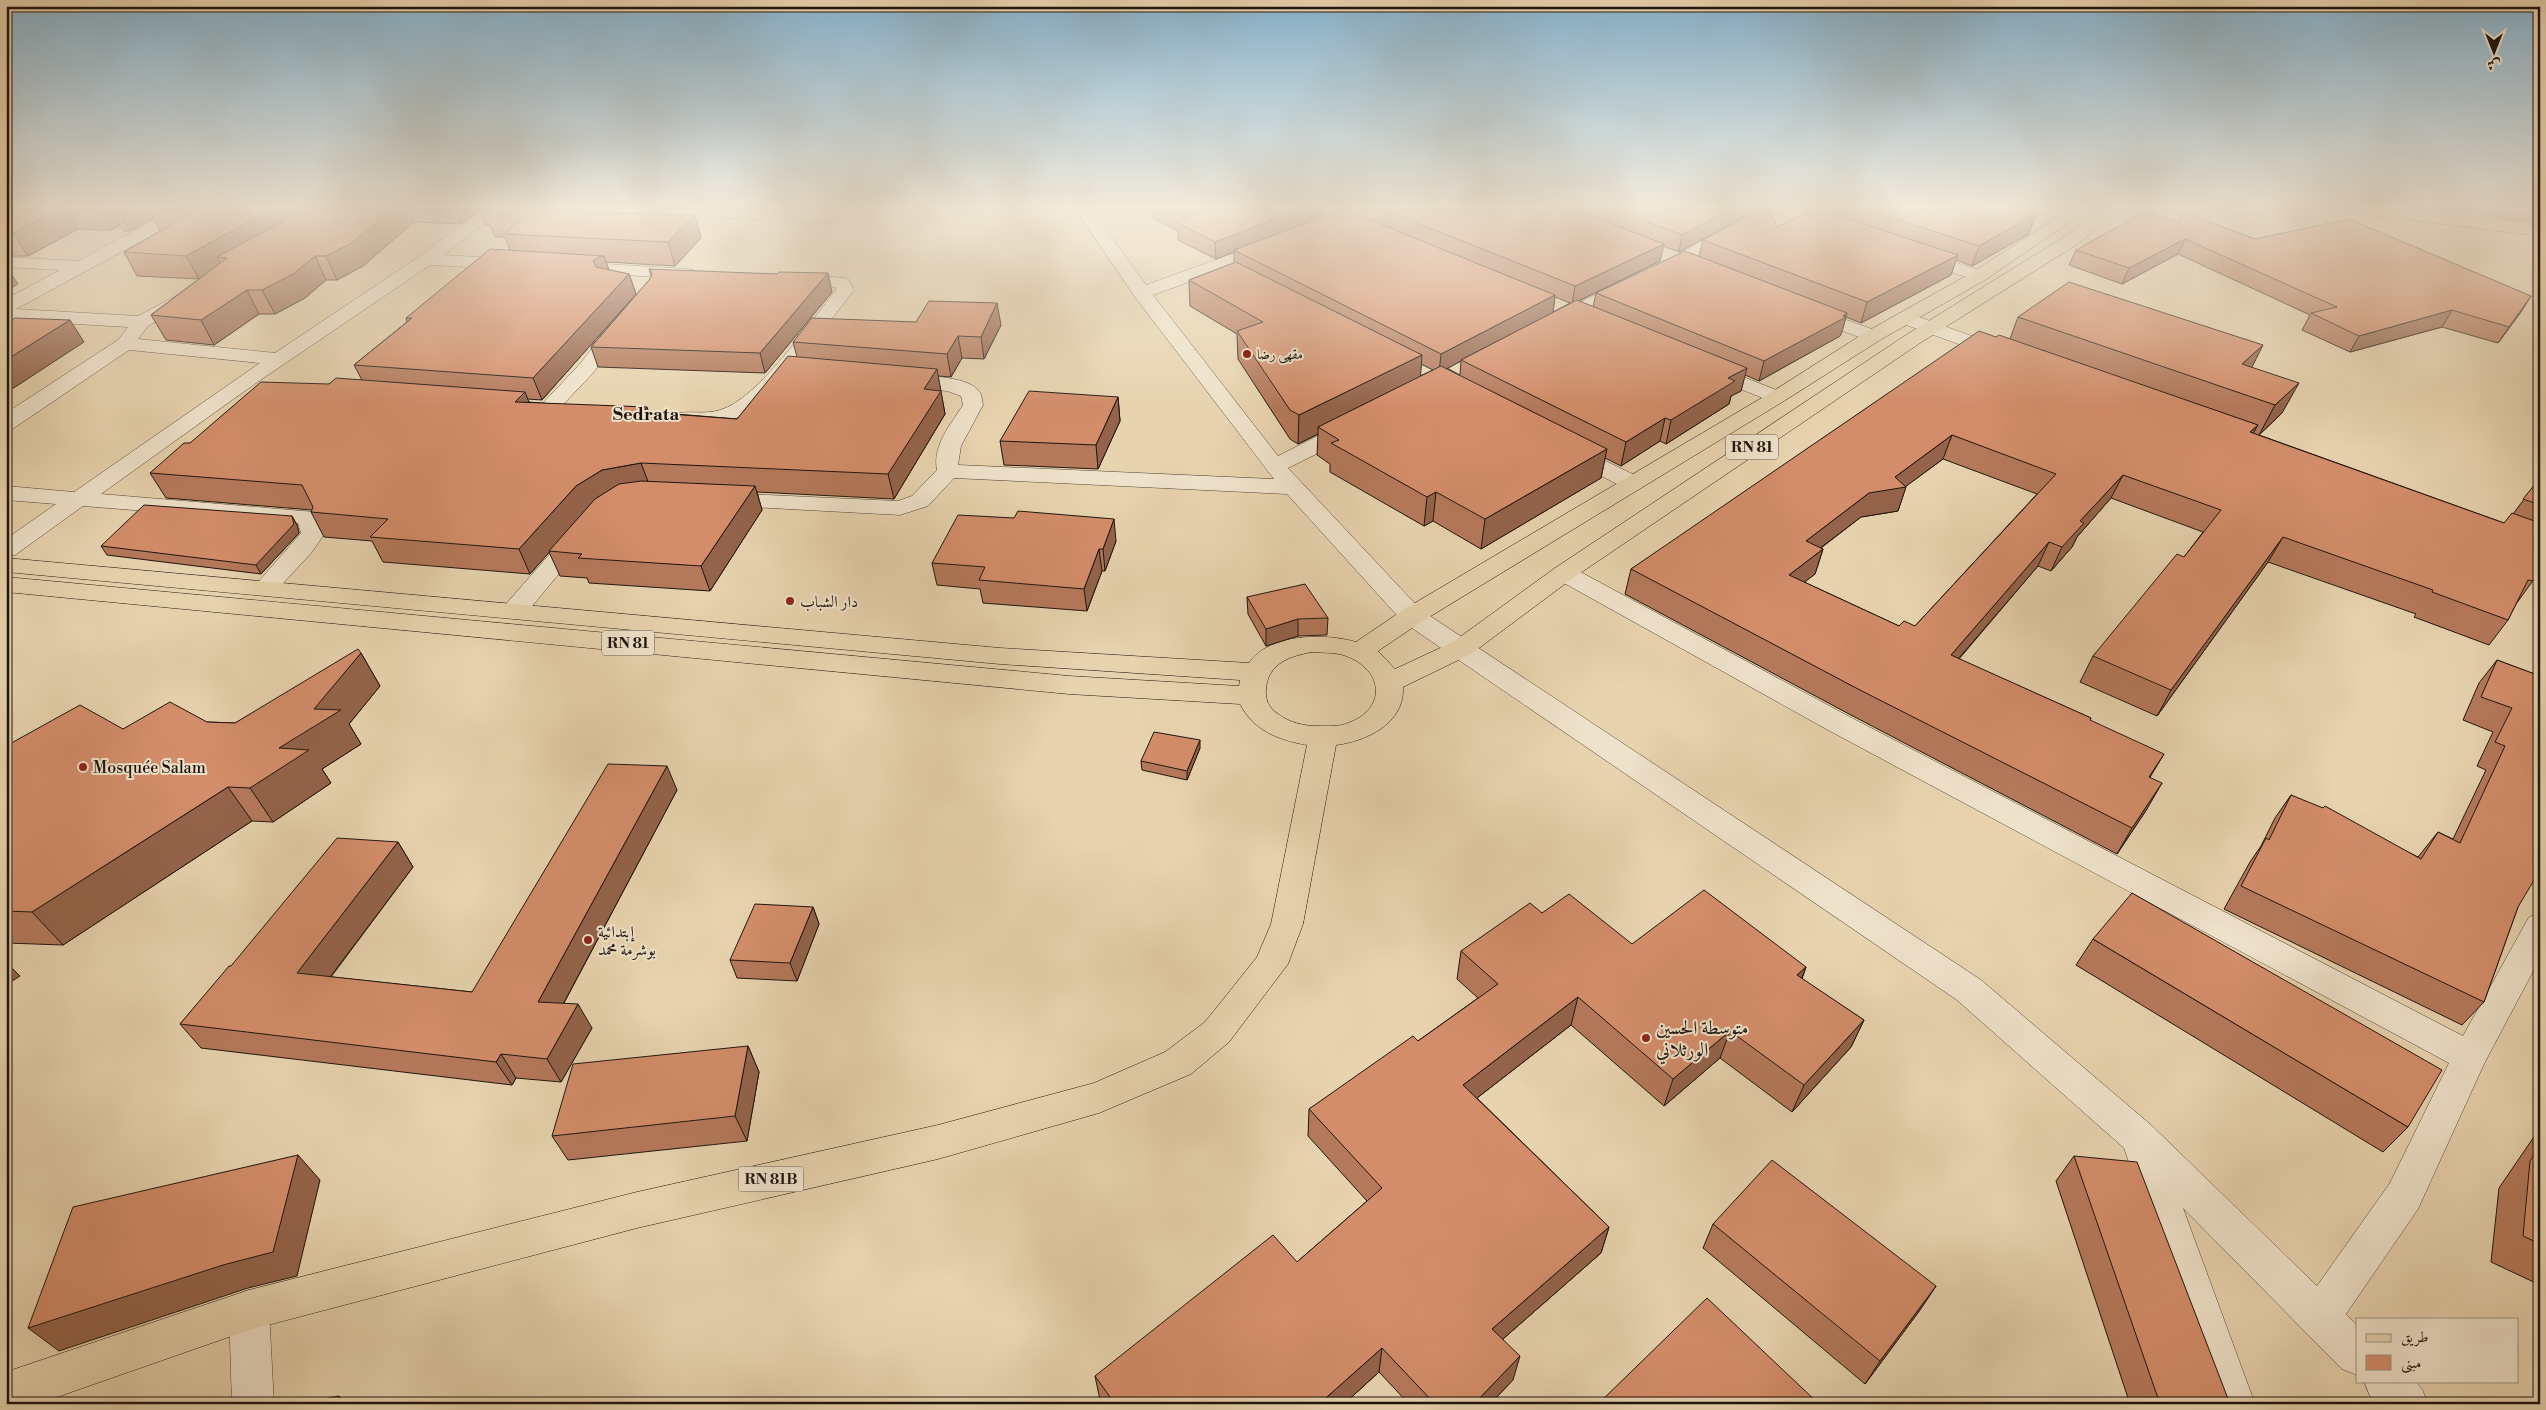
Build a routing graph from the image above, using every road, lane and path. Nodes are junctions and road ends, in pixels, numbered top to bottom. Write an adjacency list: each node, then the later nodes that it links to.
1 (63, 275): 18 (street)
2 (405, 275): 29 (street)
3 (574, 275): 14 (street)
4 (701, 275): 5 (street)
5 (711, 275)
6 (1129, 275): 15 (street)
7 (1212, 275): 15 (street)
8 (1651, 275): 20 (street)
9 (1975, 275): 11 (street)
10 (2018, 275): 25 (main road, RN 81)
11 (1979, 276): 22 (main road)
12 (770, 278): 32 (street)
13 (201, 288): 23 (street)
14 (644, 289)
15 (1142, 293): 43 (street)
16 (1554, 306): 20 (street)
17 (1793, 306): 27 (street)
18 (6, 307)
19 (631, 313): 38 (street)
20 (1572, 313): 24 (street); 26 (street)
21 (6, 314): 23 (street)
22 (1905, 318): 25 (street); 27 (main road)
23 (141, 322): 28 (street)
24 (1599, 324)
25 (1932, 329): 30 (street); 53 (main road, RN 81)
26 (1538, 331)
27 (1873, 336): 37 (main road)
28 (125, 344): 29 (street); 41 (street)
29 (280, 359): 35 (street)
30 (2016, 359)
31 (1688, 361): 37 (street)
32 (781, 371): 33 (street); 39 (street)
33 (822, 374)
34 (886, 379): 44 (street)
35 (238, 386): 36 (street); 49 (street)
36 (268, 388)
37 (1777, 397): 45 (main road)
38 (578, 410)
39 (662, 417)
40 (1368, 419): 43 (street)
41 (6, 423)
42 (1553, 443): 45 (street)
43 (1274, 466): 46 (street)
44 (948, 471): 46 (street); 48 (street)
45 (1633, 483): 57 (main road)
46 (1293, 487): 57 (street)
47 (6, 493): 49 (street)
48 (698, 499)
49 (79, 500): 51 (street); 55 (street)
50 (595, 517): 56 (street)
51 (6, 550)
52 (6, 565): 55 (main road)
53 (1564, 573): 58 (main road, RN 81); 64 (street)
54 (6, 584): 61 (main road, RN 81)
55 (266, 588): 56 (main road)
56 (514, 610): 61 (main road)
57 (1412, 616): 58 (street); 59 (main road)
58 (1462, 648): 60 (main road, RN 81); 65 (street)
59 (1359, 652): 60 (main road); 61 (main road)
60 (1390, 682): 62 (main road)
61 (1253, 684): 62 (main road)
62 (1323, 736): 66 (main road, RN 81B)
63 (2540, 926): 64 (street)
64 (2470, 1057): 67 (street)
65 (2138, 1137): 67 (street); 72 (street)
66 (249, 1310): 70 (main road, RN 81B); 71 (street)
67 (2320, 1317): 68 (street)
68 (2356, 1353)
69 (2386, 1382): 73 (street)
70 (6, 1394)
71 (253, 1404)
72 (2234, 1404)
73 (2407, 1404)

